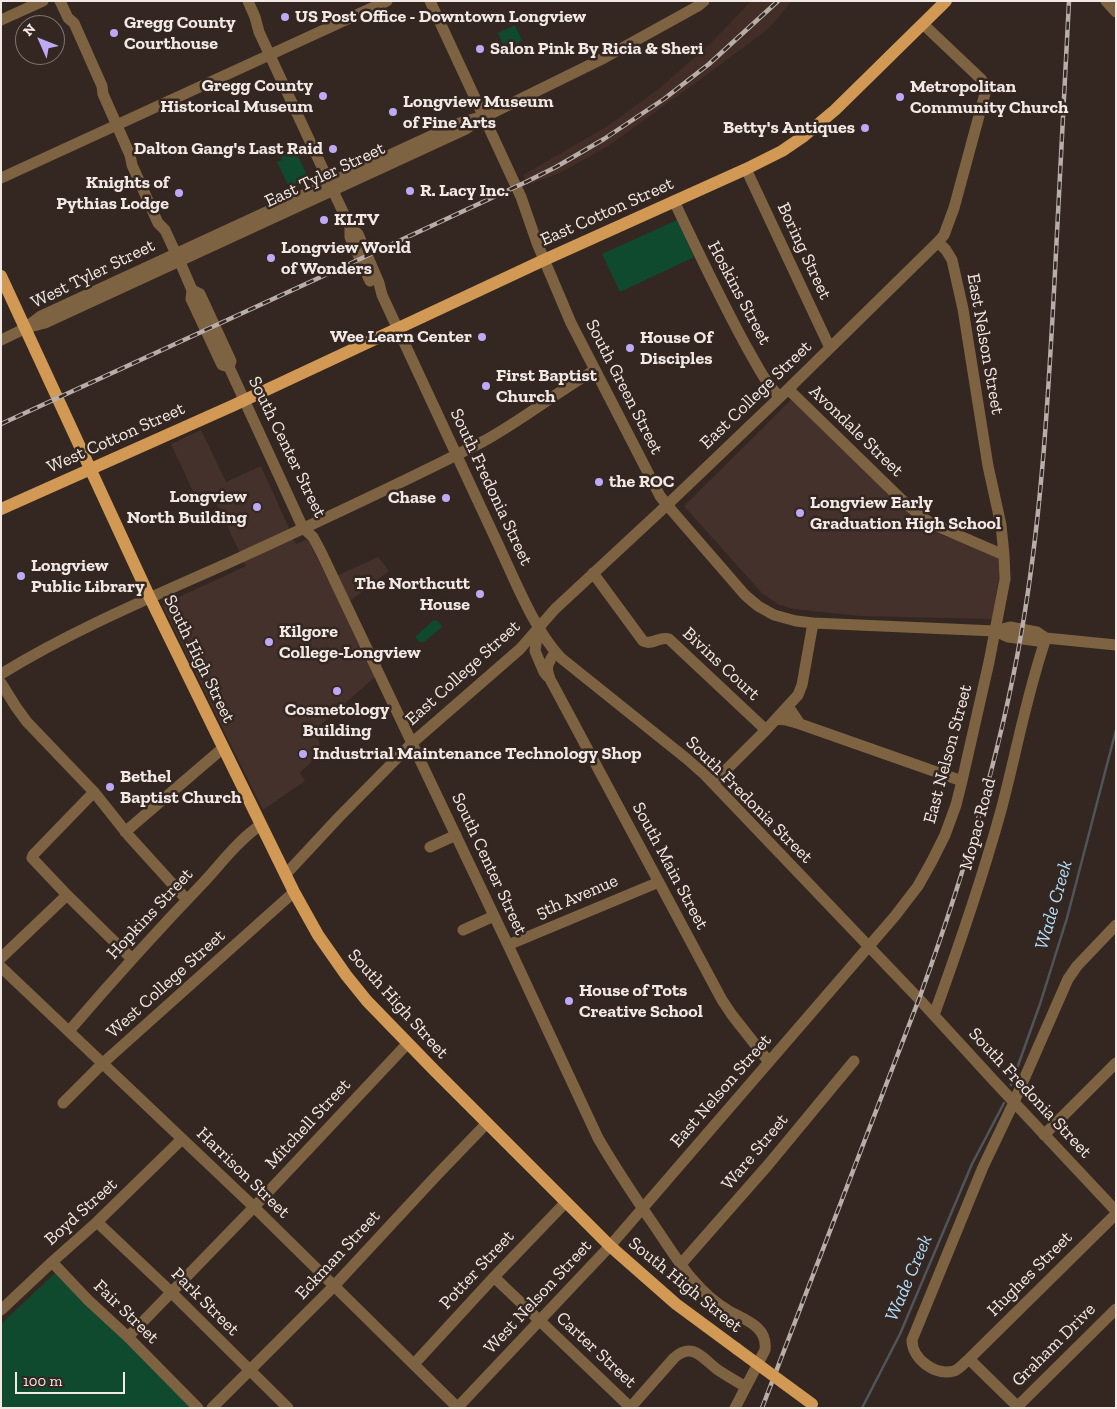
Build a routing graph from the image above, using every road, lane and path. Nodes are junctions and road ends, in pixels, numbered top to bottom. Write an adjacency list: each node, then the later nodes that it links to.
1 (42, 1): 11 (street)
2 (60, 1): 16 (street, South Center Street)
3 (241, 1): 13 (street)
4 (248, 1): 13 (street)
5 (387, 1): 14 (street)
6 (430, 1): 15 (street, South Green Street)
7 (704, 1): 15 (street, East Tyler Street)
8 (946, 1): 12 (main road, East Cotton Street)
9 (1106, 1): 10 (street)
10 (1116, 12)
11 (1, 20)
12 (923, 24): 17 (main road, East Cotton Street); 21 (street, East College Street)
13 (259, 32): 14 (street, South Fredonia Street)
14 (270, 54): 16 (street); 19 (street, South Fredonia Street)
15 (484, 117): 19 (street, East Tyler Street); 23 (street, South Green Street)
16 (117, 126): 18 (street); 22 (street, South Center Street)
17 (746, 169): 20 (main road, East Cotton Street); 28 (street, Boring Street)
18 (1, 178)
19 (331, 187): 22 (street, East Tyler Street); 26 (street, South Fredonia Street)
20 (674, 201): 23 (main road, East Cotton Street); 30 (street, Hoskins Street)
21 (938, 242): 28 (street, East College Street); 37 (street, East Nelson Street)
22 (178, 257): 25 (street, West Tyler Street); 31 (street, South Center Street)
23 (544, 260): 26 (main road, East Cotton Street); 29 (street, South Green Street)
24 (1, 276): 25 (main road, South High Street)
25 (26, 328): 27 (street, West Tyler Street); 33 (main road, South High Street)
26 (398, 328): 31 (main road, East Cotton Street); 32 (street, South Fredonia Street)
27 (1, 340)
28 (830, 348): 30 (street, East College Street)
29 (595, 370): 32 (street); 34 (street, South Green Street)
30 (784, 393): 34 (street, East College Street); 37 (street, Avondale Street)
31 (244, 400): 33 (main road, West Cotton Street); 36 (street, South Center Street)
32 (456, 455): 36 (street); 41 (street, South Fredonia Street)
33 (89, 469): 35 (main road, West Cotton Street); 39 (main road, South High Street)
34 (667, 505): 38 (street, East College Street); 40 (street, South Green Street)
35 (1, 509)
36 (303, 528): 39 (street); 53 (street, South Center Street)
37 (1004, 555): 42 (street, East Nelson Street)
38 (593, 572): 41 (street, East College Street); 52 (street, Bivins Court)
39 (150, 598): 46 (street); 54 (main road, South High Street)
40 (813, 623): 42 (street, South Green Street); 49 (street)
41 (539, 628): 45 (street, South Fredonia Street); 47 (street, South Main Street); 53 (street, East College Street)
42 (995, 631): 43 (street, South Green Street); 55 (street, East Nelson Street)
43 (1046, 638): 44 (street, South Green Street); 75 (street, Mopac Road)
44 (1116, 645)
45 (555, 652): 47 (street); 56 (street, South Fredonia Street)
46 (1, 674)
47 (550, 679): 63 (street, South Main Street)
48 (1, 683): 57 (street)
49 (788, 706): 50 (street); 51 (street)
50 (776, 719): 51 (street); 52 (street)
51 (800, 724): 55 (street)
52 (766, 730): 56 (street)
53 (412, 743): 60 (street, South Center Street); 62 (street)
54 (223, 748): 58 (main road, South High Street); 59 (street)
55 (962, 782): 71 (street, East Nelson Street)
56 (713, 784): 71 (street, South Fredonia Street)
57 (94, 792): 59 (street); 65 (street)
58 (261, 825): 62 (main road, South High Street); 66 (street, Hopkins Street)
59 (125, 832): 66 (street)
60 (456, 835): 61 (street); 67 (street, South Center Street)
61 (430, 847)
62 (286, 874): 64 (main road, South High Street)
63 (659, 882): 70 (street, 5th Avenue); 79 (street, South Main Street)
64 (294, 892): 77 (main road, South High Street); 80 (street, West College Street)
65 (67, 895): 72 (street); 73 (street)
66 (187, 900): 73 (street, Hopkins Street)
67 (494, 916): 69 (street); 70 (street, South Center Street)
68 (1116, 925): 82 (street)
69 (463, 930)
70 (508, 945): 89 (street, South Center Street)
71 (868, 947): 75 (street, South Fredonia Street); 79 (street, East Nelson Street)
72 (1, 958)
73 (132, 959): 76 (street, Hopkins Street)
74 (1, 967): 76 (street, Harrison Street)
75 (934, 1015): 82 (street, South Fredonia Street)
76 (69, 1031): 80 (street, Harrison Street)
77 (408, 1044): 84 (main road, South High Street); 88 (street, Mitchell Street)
78 (854, 1061): 94 (street, Ware Street)
79 (769, 1062): 89 (street, East Nelson Street)
80 (104, 1063): 83 (street, West College Street); 86 (street, Harrison Street)
81 (1116, 1063): 85 (street)
82 (1014, 1102): 85 (street, South Fredonia Street); 102 (street, Hughes Street)
83 (63, 1103)
84 (487, 1123): 87 (main road, South High Street); 96 (street, Eckman Street)
85 (1044, 1135): 90 (street, South Fredonia Street)
86 (182, 1139): 88 (street, Harrison Street); 91 (street, Boyd Street)
87 (566, 1202): 92 (main road, South High Street); 95 (street, Potter Street)
88 (254, 1207): 96 (street, Harrison Street); 97 (street, Mitchell Street)
89 (643, 1209): 92 (street, West Nelson Street); 94 (street, South Center Street)
90 (1116, 1213): 102 (street, Hughes Street)
91 (98, 1222): 93 (street, Boyd Street); 97 (street, Park Street)
92 (610, 1246): 100 (street, West Nelson Street); 106 (main road, South High Street, bridge)
93 (52, 1262): 99 (street, Boyd Street); 101 (street, Fair Street)
94 (681, 1264): 105 (street, South Center Street)
95 (494, 1277): 100 (street, Carter Street); 103 (street, Potter Street)
96 (334, 1286): 103 (street, Harrison Street); 104 (street, Eckman Street)
97 (171, 1292): 101 (street, Mitchell Street); 104 (street, Park Street)
98 (1116, 1309): 107 (street, Graham Drive)
99 (1, 1310)
100 (539, 1322): 111 (street, West Nelson Street); 112 (street, Carter Street)
101 (128, 1337): 108 (street, Fair Street)
102 (969, 1359): 107 (street)
103 (414, 1364): 111 (street, Harrison Street)
104 (250, 1370): 109 (street, Eckman Street); 110 (street, Park Street)
105 (746, 1387): 112 (street); 113 (street)
106 (815, 1406)
107 (1018, 1407)
108 (198, 1408)
109 (212, 1408)
110 (288, 1408)
111 (458, 1408)
112 (631, 1408)
113 (735, 1408)

